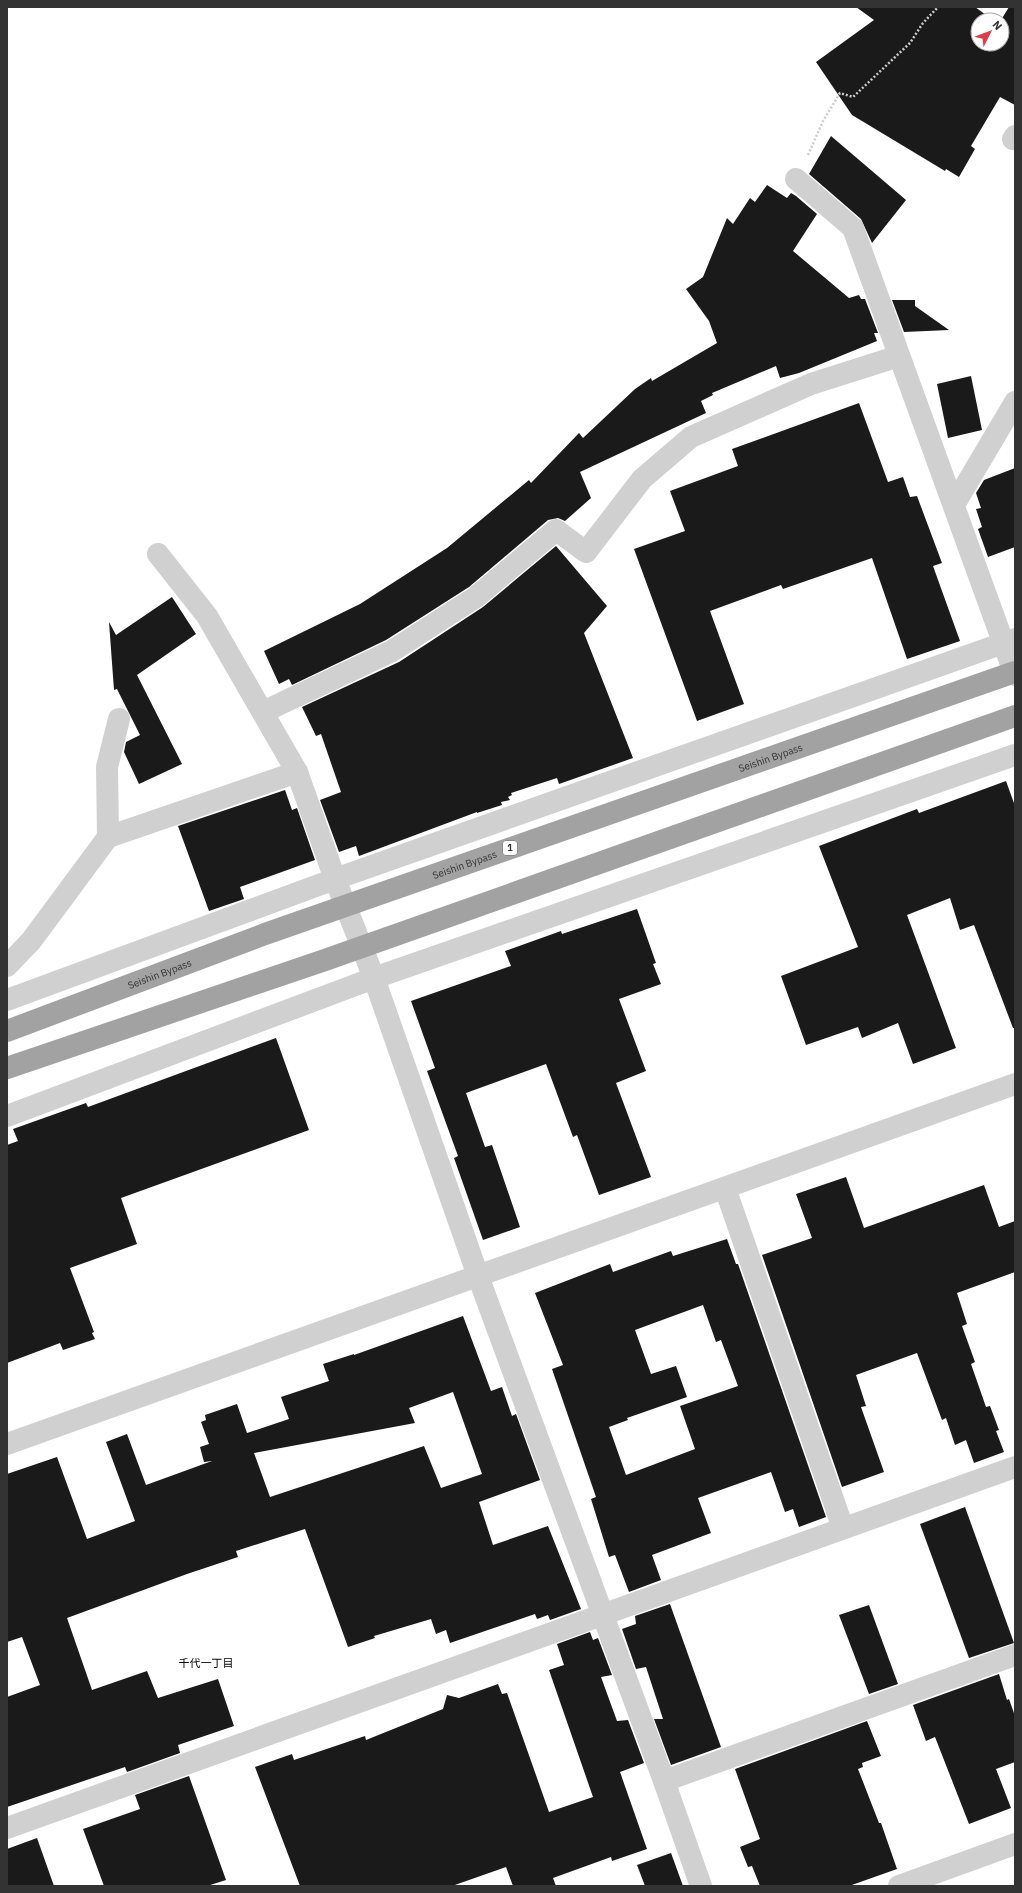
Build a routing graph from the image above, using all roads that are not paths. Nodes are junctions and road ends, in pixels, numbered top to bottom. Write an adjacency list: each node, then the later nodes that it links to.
1 (796, 179): 2 (street)
2 (899, 356): 4 (street); 9 (street)
3 (1015, 402): 4 (street)
4 (954, 505): 6 (street)
5 (158, 554): 9 (street)
6 (1009, 641): 8 (street); 15 (street)
7 (1015, 672): 19 (highway, Seishin Bypass / 1)
8 (1015, 675)
9 (263, 712): 13 (street)
10 (1015, 716): 20 (highway)
11 (120, 719): 14 (street)
12 (1015, 755): 17 (street)
13 (297, 772): 14 (street); 15 (street)
14 (108, 837): 16 (street)
15 (335, 879): 17 (street); 18 (street)
16 (7, 966)
17 (374, 978): 22 (street); 24 (street)
18 (7, 1000)
19 (7, 1031)
20 (7, 1068)
21 (1015, 1084): 23 (street)
22 (7, 1116)
23 (725, 1188): 24 (street); 27 (street)
24 (478, 1276): 25 (street); 28 (street)
25 (7, 1444)
26 (1015, 1467): 27 (street)
27 (843, 1528): 28 (street)
28 (603, 1615): 30 (street); 31 (street)
29 (1015, 1655): 30 (street)
30 (664, 1781): 33 (street)
31 (7, 1828)
32 (1015, 1844): 34 (street)
33 (701, 1886)
34 (899, 1886)

